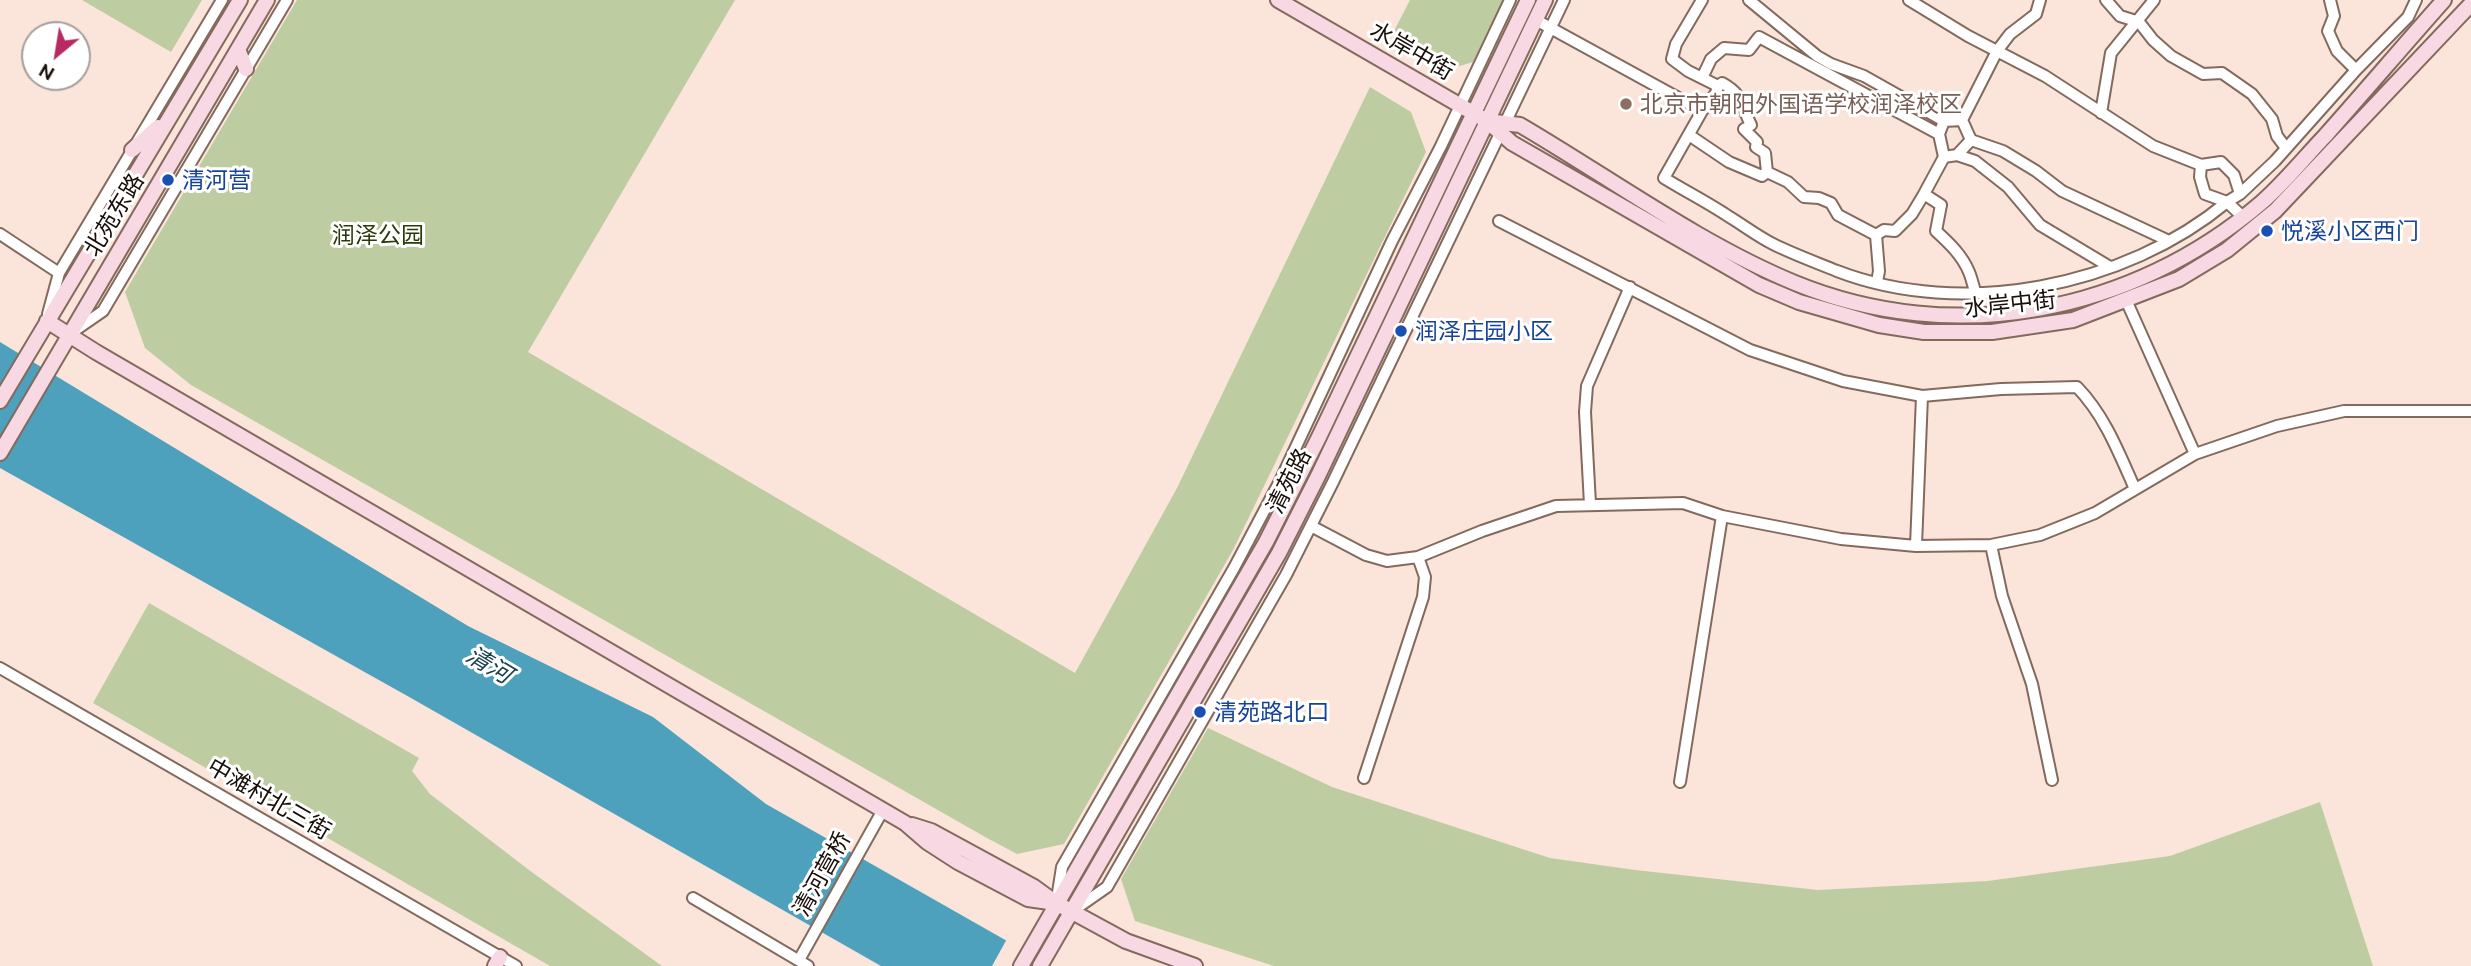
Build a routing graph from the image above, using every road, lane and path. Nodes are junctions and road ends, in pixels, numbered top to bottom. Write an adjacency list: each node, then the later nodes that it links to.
1 (222, 0): 41 (street)
2 (240, 0): 32 (street, 北苑东路)
3 (267, 0): 23 (street, 北苑东路)
4 (287, 0): 25 (street)
5 (1278, 0): 29 (street, 水岸中街)
6 (1510, 0): 29 (street)
7 (1528, 0): 29 (street, 清苑路)
8 (1545, 0): 20 (street, 清苑路)
9 (1564, 0): 22 (street)
10 (1702, 0): 27 (street)
11 (1749, 0): 35 (street)
12 (1909, 0): 24 (street)
13 (2040, 0): 24 (street)
14 (2106, 0): 21 (street)
15 (2154, 0): 21 (street)
16 (2330, 0): 26 (street)
17 (2416, 0): 26 (street)
18 (2444, 0): 49 (street, 水岸中街)
19 (2471, 4): 59 (street, 水岸中街)
20 (1536, 20): 22 (street); 34 (street, 清苑路)
21 (2139, 22): 31 (street); 40 (street)
22 (1551, 28): 30 (street); 36 (street)
23 (238, 49): 25 (street); 61 (street, 北苑东路)
24 (1997, 51): 31 (street); 33 (street)
25 (246, 69): 61 (street)
26 (2356, 70): 40 (street)
27 (1702, 78): 28 (street); 37 (street)
28 (1718, 86): 30 (street); 45 (street)
29 (1466, 109): 34 (street, 水岸中街); 80 (street, 清苑路)
30 (1702, 111): 38 (street)
31 (2101, 113): 44 (street)
32 (170, 117): 41 (street); 60 (street, 北苑东路)
33 (1962, 120): 35 (street); 39 (street)
34 (1487, 121): 36 (street, 水岸中街); 81 (street, 清苑路)
35 (1944, 121): 37 (street)
36 (1503, 128): 49 (street, 水岸中街); 59 (street, 水岸中街); 70 (street)
37 (1939, 134): 43 (street)
38 (1689, 135): 45 (street); 56 (street)
39 (1971, 140): 42 (street); 53 (street)
40 (2286, 148): 47 (street)
41 (132, 150): 55 (street)
42 (1957, 155): 43 (street); 54 (street)
43 (1944, 157): 46 (street)
44 (2201, 165): 47 (street); 48 (street)
45 (1767, 172): 52 (street)
46 (1924, 194): 52 (street); 58 (street)
47 (2240, 194): 48 (street)
48 (2227, 202): 49 (street); 53 (street)
49 (2243, 217)
50 (1499, 221): 57 (street)
51 (0, 234): 55 (street)
52 (1876, 235): 56 (street)
53 (2169, 241): 54 (street)
54 (2110, 267): 58 (street)
55 (59, 273): 60 (street)
56 (1877, 282): 58 (street)
57 (1630, 288): 62 (street); 68 (street)
58 (1976, 294)
59 (2126, 300): 66 (street)
60 (47, 321): 61 (street); 63 (street, 北苑东路)
61 (69, 335): 65 (street, 北苑东路); 78 (street)
62 (1922, 396): 67 (street); 72 (street)
63 (0, 401)
64 (2471, 411): 66 (street)
65 (0, 453)
66 (2195, 454): 67 (street)
67 (2135, 489): 71 (street)
68 (1590, 504): 69 (street); 73 (street)
69 (1722, 516): 72 (street); 77 (street)
70 (1311, 526): 73 (street); 81 (street)
71 (1991, 545): 72 (street); 76 (street)
72 (1916, 547)
73 (1418, 557): 75 (street)
74 (0, 668): 82 (street, 中滩村北三街)
75 (1364, 778)
76 (2052, 780)
77 (1681, 782)
78 (883, 810): 80 (street); 83 (street, 清河营桥)
79 (693, 898): 83 (street)
80 (1056, 903): 81 (street); 85 (street, 清苑路)
81 (1071, 911): 86 (street, 清苑路); 87 (street)
82 (498, 961): 84 (street, 中滩村北三街)
83 (803, 963)
84 (516, 966)
85 (1021, 966)
86 (1040, 966)
87 (1195, 966)

